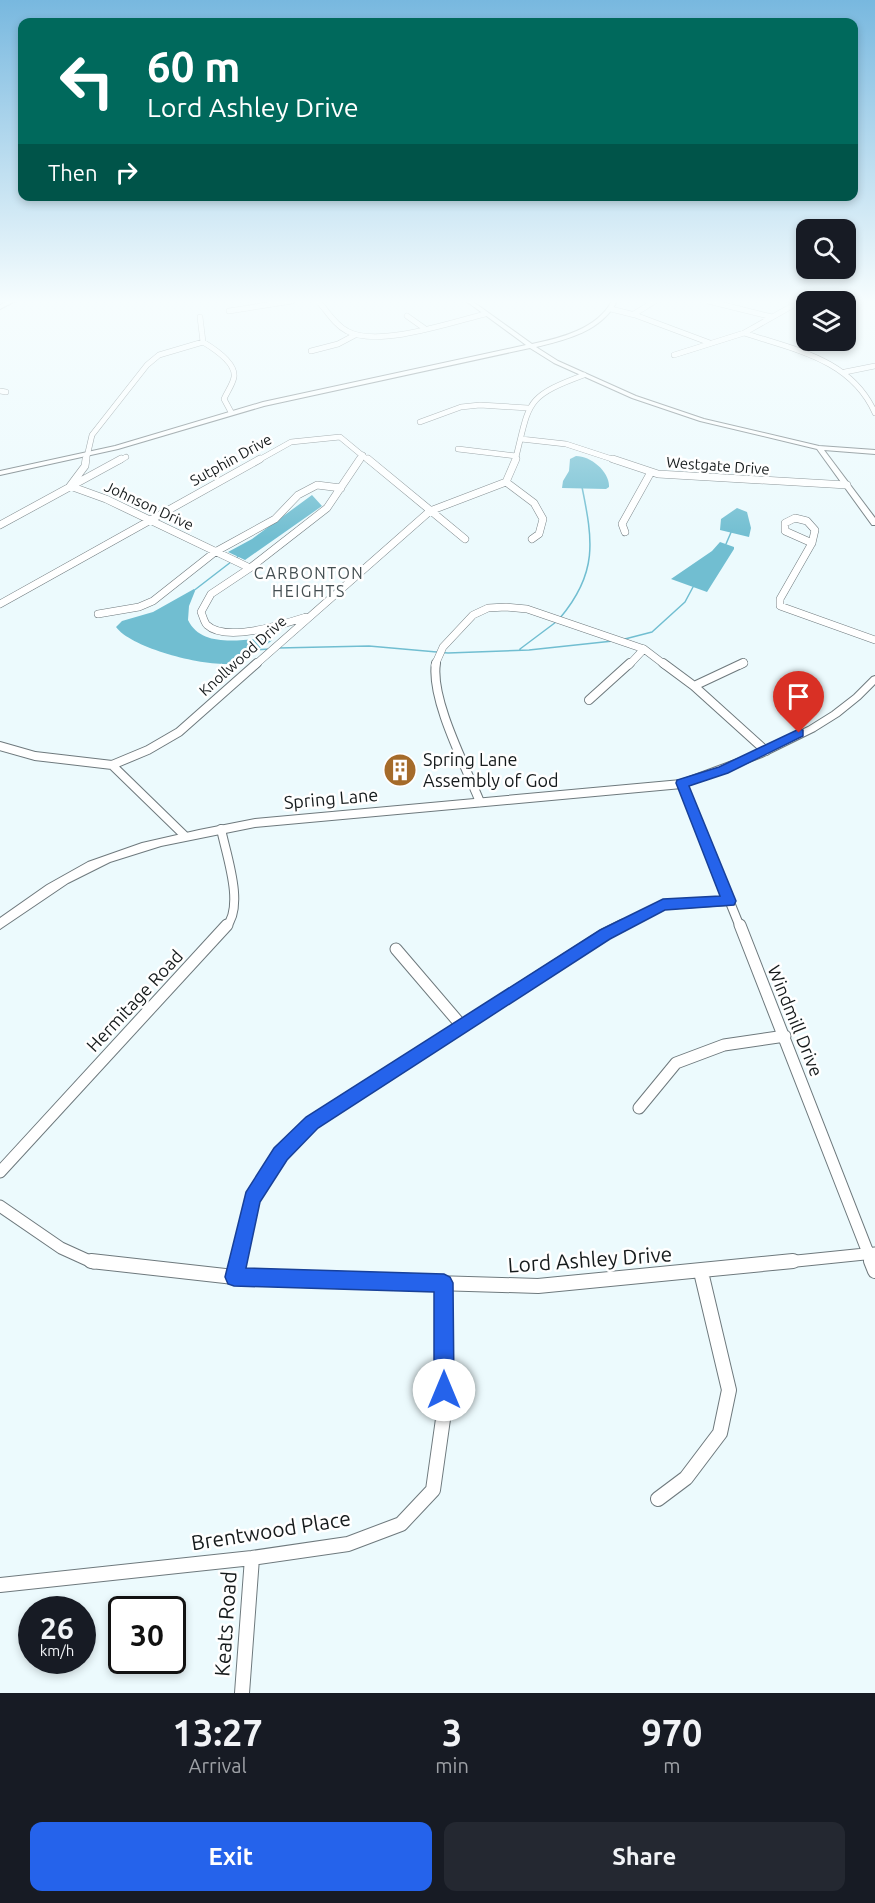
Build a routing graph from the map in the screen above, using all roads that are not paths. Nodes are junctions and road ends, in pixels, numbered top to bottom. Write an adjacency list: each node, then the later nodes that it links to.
1 (136, 380): 17 (street, Johnson Drive)
2 (233, 380): 10 (street)
3 (379, 380): 10 (street)
4 (571, 380): 9 (street)
5 (595, 380): 14 (street)
6 (853, 380): 11 (street)
7 (475, 397): 8 (street)
8 (480, 405): 9 (street); 12 (street)
9 (528, 408): 13 (street)
10 (231, 412): 17 (street)
11 (875, 413)
12 (420, 422)
13 (521, 439): 19 (street); 21 (street, Westgate Drive)
14 (819, 448): 16 (street); 24 (street)
15 (458, 449): 19 (street)
16 (875, 452)
17 (88, 454): 22 (street); 25 (street, Johnson Drive)
18 (363, 455): 26 (street); 27 (street, Sutphin Drive); 28 (street, Sutphin Drive)
19 (516, 456): 23 (street)
20 (126, 457): 25 (street)
21 (651, 472): 24 (street, Westgate Drive); 31 (street)
22 (0, 473)
23 (506, 482): 27 (street, Knollwood Drive); 33 (street)
24 (847, 485): 29 (street)
25 (70, 486): 28 (street, Johnson Drive); 30 (street)
26 (341, 488): 35 (street); 36 (street)
27 (430, 511): 32 (street, Sutphin Drive); 39 (street, Knollwood Drive)
28 (149, 520): 35 (street, Johnson Drive); 37 (street, Sutphin Drive)
29 (875, 523)
30 (0, 525)
31 (626, 532)
32 (465, 539)
33 (532, 539)
34 (812, 543): 34 (street); 40 (street)
35 (215, 552): 36 (street, Johnson Drive); 38 (street)
36 (250, 568): 39 (street)
37 (0, 604)
38 (98, 614)
39 (309, 616): 48 (street, Knollwood Drive)
40 (875, 640)
41 (644, 649): 44 (street); 45 (street); 50 (street)
42 (744, 663): 44 (street)
43 (875, 679): 47 (street, Spring Lane)
44 (694, 686): 47 (street)
45 (589, 700)
46 (0, 746): 48 (street)
47 (766, 751): 49 (street, Spring Lane)
48 (112, 765): 52 (street)
49 (682, 783): 50 (street, Spring Lane); 53 (street, Windmill Drive)
50 (480, 802): 51 (street, Spring Lane)
51 (221, 829): 52 (street, Spring Lane); 59 (street, Hermitage Road)
52 (185, 836): 54 (street, Spring Lane)
53 (729, 901): 56 (street); 57 (street, Windmill Drive)
54 (0, 924)
55 (396, 949): 56 (street)
56 (461, 1025): 64 (street)
57 (785, 1036): 58 (street); 61 (street, Windmill Drive)
58 (639, 1108)
59 (0, 1172)
60 (0, 1206): 64 (street, Lord Ashley Drive)
61 (871, 1253): 62 (street, Windmill Drive); 63 (street, Lord Ashley Drive)
62 (875, 1271)
63 (701, 1272): 65 (street, Lord Ashley Drive); 66 (street)
64 (234, 1277): 65 (street, Lord Ashley Drive)
65 (444, 1283): 67 (street, Brentwood Place)
66 (658, 1499)
67 (252, 1558): 68 (street, Brentwood Place); 69 (street, Keats Road)
68 (0, 1585)
69 (242, 1693)

